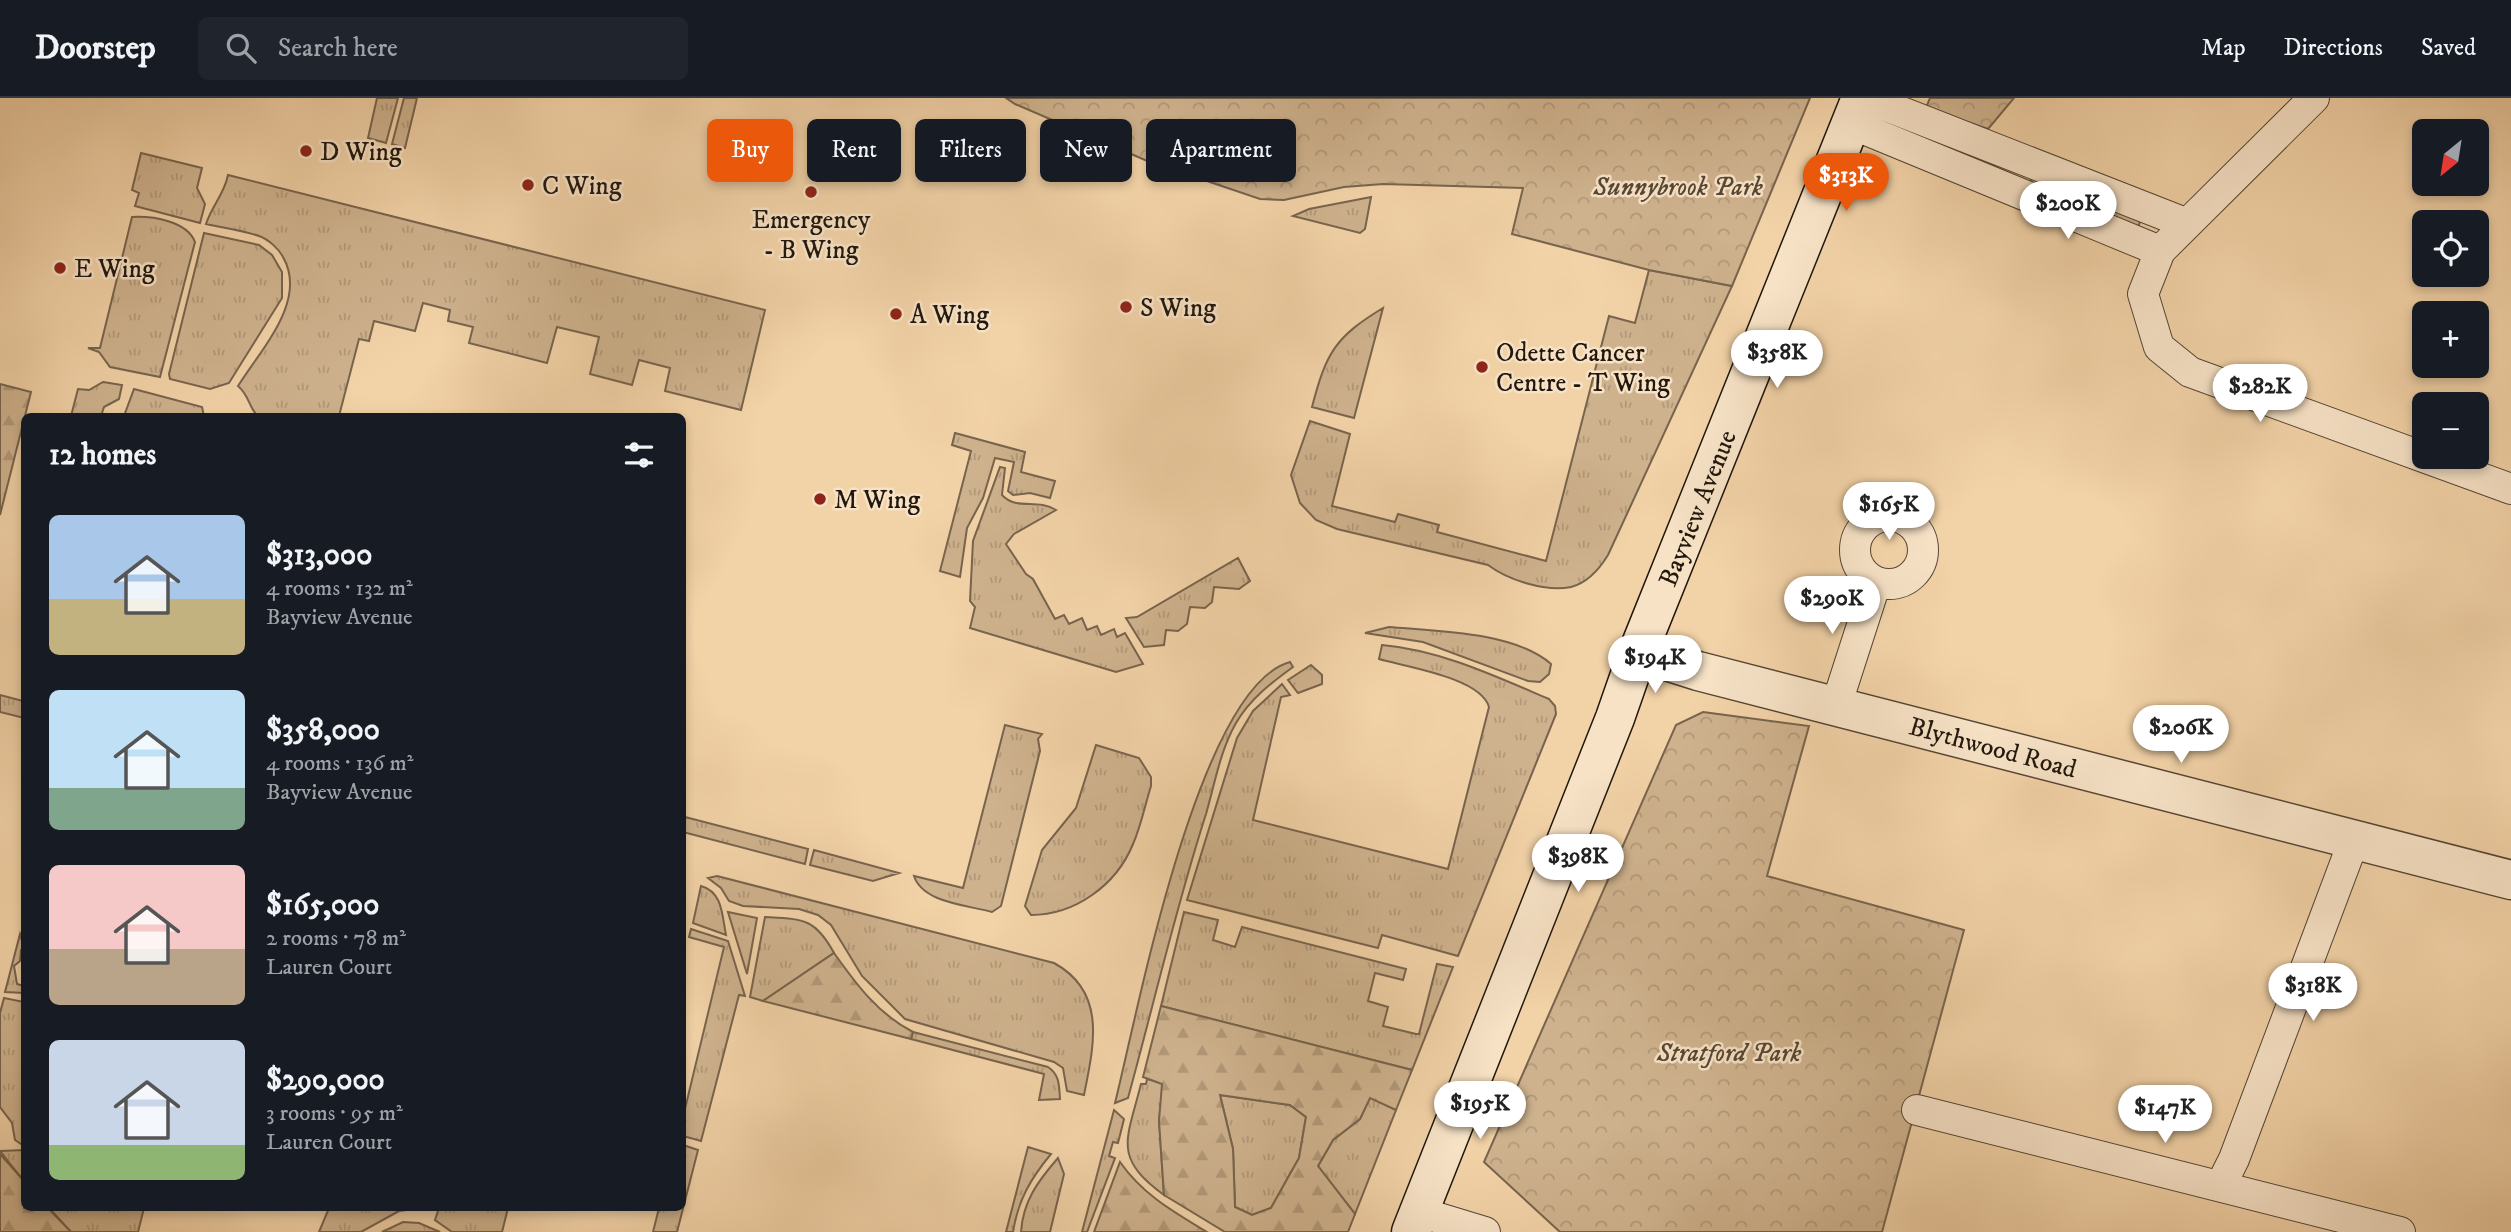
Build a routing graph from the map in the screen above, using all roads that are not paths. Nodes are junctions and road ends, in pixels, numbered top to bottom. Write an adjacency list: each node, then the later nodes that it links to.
1 (2314, 98): 5 (street)
2 (1859, 106): 3 (street); 4 (street); 9 (main road, Bayview Avenue)
3 (2007, 152): 4 (street); 5 (street)
4 (1994, 183): 6 (street)
5 (2185, 223): 6 (street)
6 (2160, 251): 7 (street)
7 (2511, 489)
8 (1876, 582): 10 (street)
9 (1638, 652): 10 (main road, Blythwood Road); 15 (main road, Bayview Avenue)
10 (1836, 706): 11 (main road, Blythwood Road)
11 (2354, 840): 12 (main road, Blythwood Road); 14 (street)
12 (2511, 880)
13 (1917, 1110): 14 (street)
14 (2221, 1185): 17 (street)
15 (1415, 1222): 16 (street)
16 (1485, 1232)
17 (2400, 1232)

